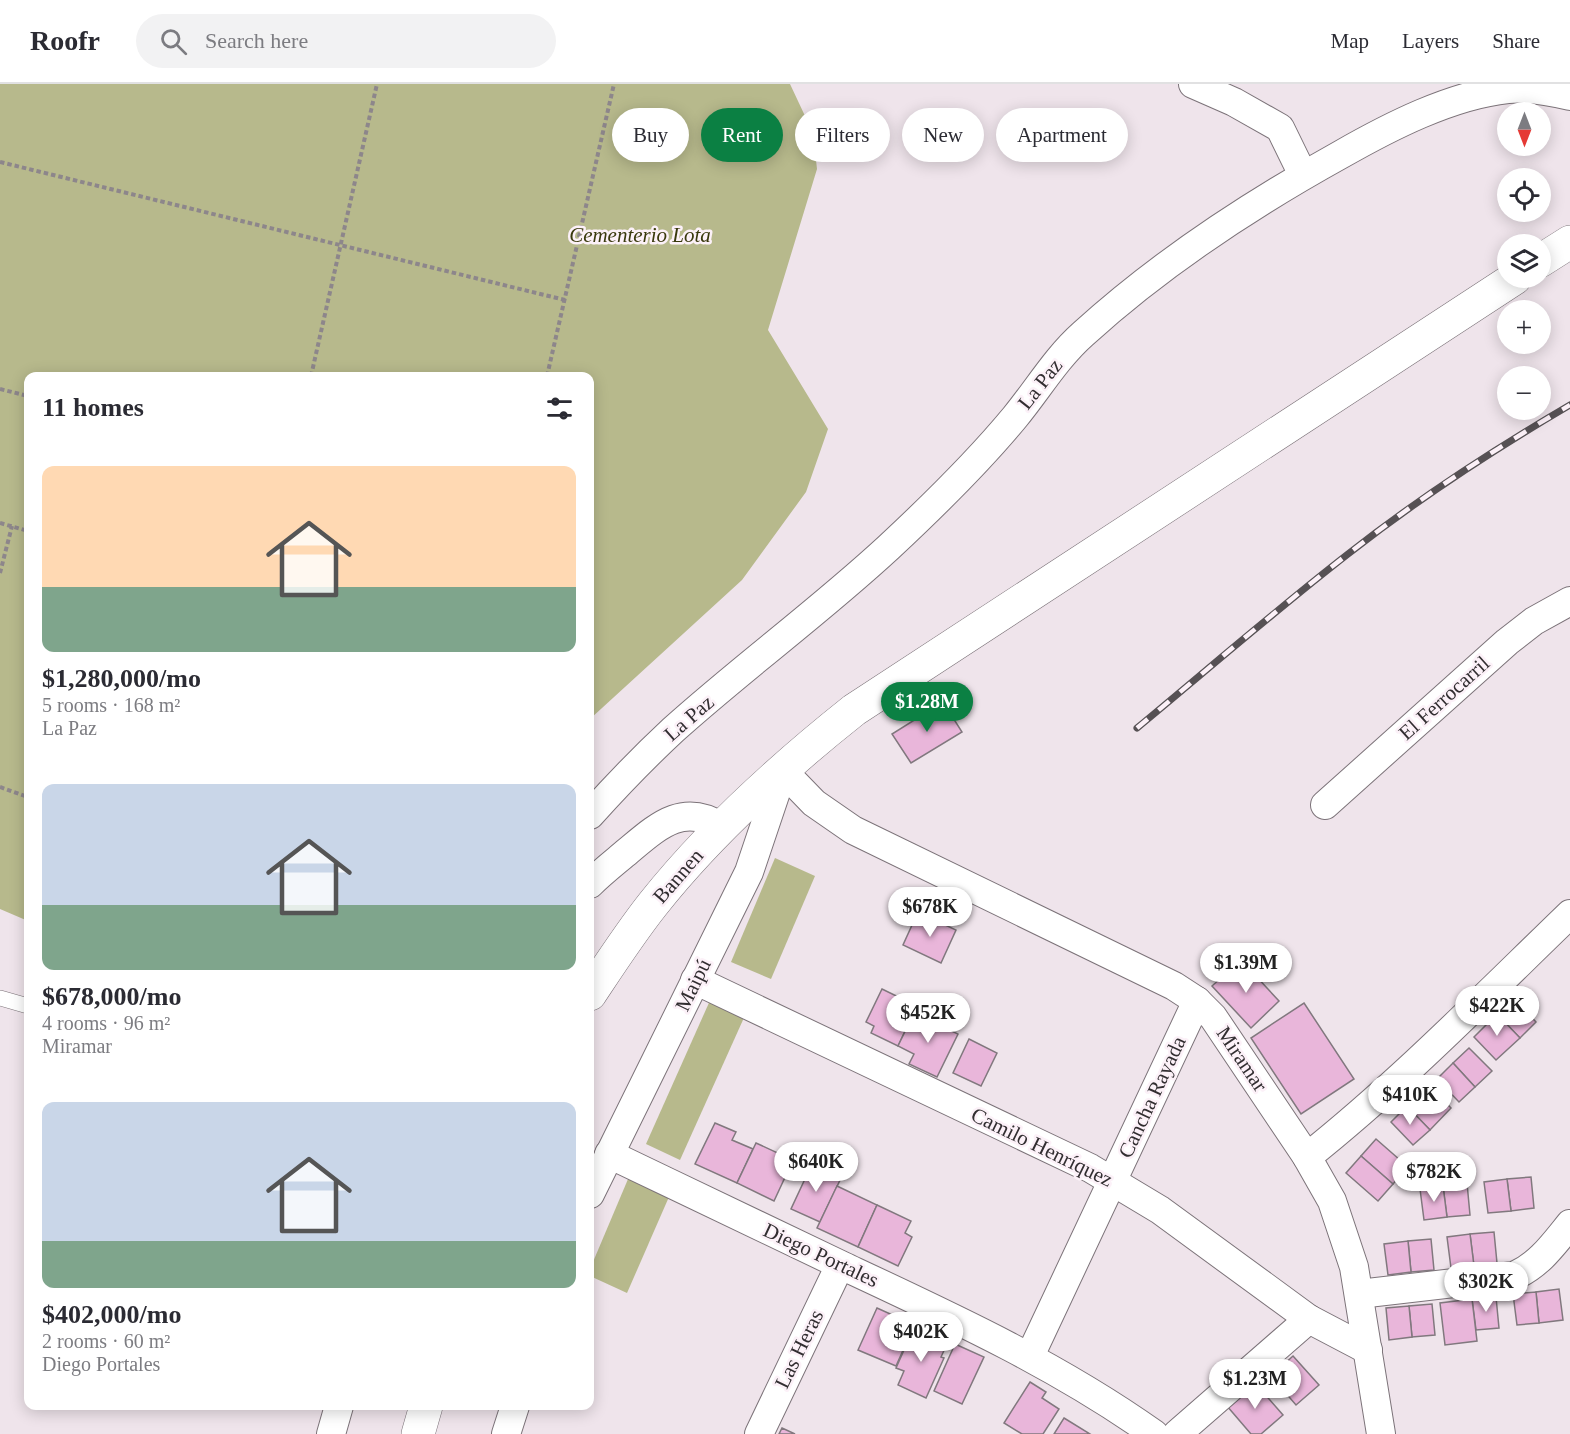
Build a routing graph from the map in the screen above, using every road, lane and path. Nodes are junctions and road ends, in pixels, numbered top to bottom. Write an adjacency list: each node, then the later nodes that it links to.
1 (377, 84): 9 (path)
2 (614, 84): 12 (path)
3 (1193, 84): 7 (street)
4 (1532, 86): 5 (street, La Paz); 7 (street, La Paz)
5 (1570, 96)
6 (0, 162): 9 (path)
7 (1303, 175): 26 (street, La Paz)
8 (1570, 242): 10 (main road)
9 (340, 245): 12 (path); 13 (path)
10 (1551, 254)
11 (1500, 288): 22 (main road)
12 (565, 300): 14 (path)
13 (312, 372)
14 (548, 372)
15 (0, 389): 16 (path)
16 (24, 395)
17 (0, 523): 18 (path)
18 (12, 526): 19 (path); 20 (path)
19 (24, 530)
20 (0, 573)
21 (1570, 601): 25 (street, El Ferrocarril)
22 (783, 771): 27 (main road, Bannen); 30 (street, Maipú); 33 (street, Miramar)
23 (0, 787): 24 (path)
24 (24, 796)
25 (1325, 805)
26 (594, 811)
27 (722, 827): 28 (street); 31 (main road, Bannen)
28 (594, 881)
29 (1570, 914): 36 (street)
30 (695, 980): 35 (street, Maipú); 37 (street, Camilo Henríquez)
31 (594, 988)
32 (0, 998): 34 (lane)
33 (1197, 1001): 36 (street, Miramar); 37 (street, Cancha Rayada)
34 (24, 1005)
35 (609, 1154): 38 (street, Maipú); 40 (street, Diego Portales)
36 (1307, 1157): 41 (street, Miramar)
37 (1113, 1181): 42 (street, Camilo Henríquez); 44 (street, Cancha Rayada)
38 (594, 1186)
39 (1570, 1224): 41 (street)
40 (840, 1265): 44 (street, Diego Portales); 51 (street, Las Heras)
41 (1359, 1294): 43 (street, Miramar)
42 (1310, 1319): 43 (street, Camilo Henríquez); 53 (street)
43 (1368, 1350): 54 (street, Miramar)
44 (1030, 1356): 52 (street, Diego Portales)
45 (338, 1410): 48 (street)
46 (425, 1410): 49 (main road)
47 (514, 1410): 50 (street)
48 (331, 1434)
49 (418, 1434)
50 (506, 1434)
51 (759, 1434)
52 (1154, 1434)
53 (1177, 1434)
54 (1381, 1434)

